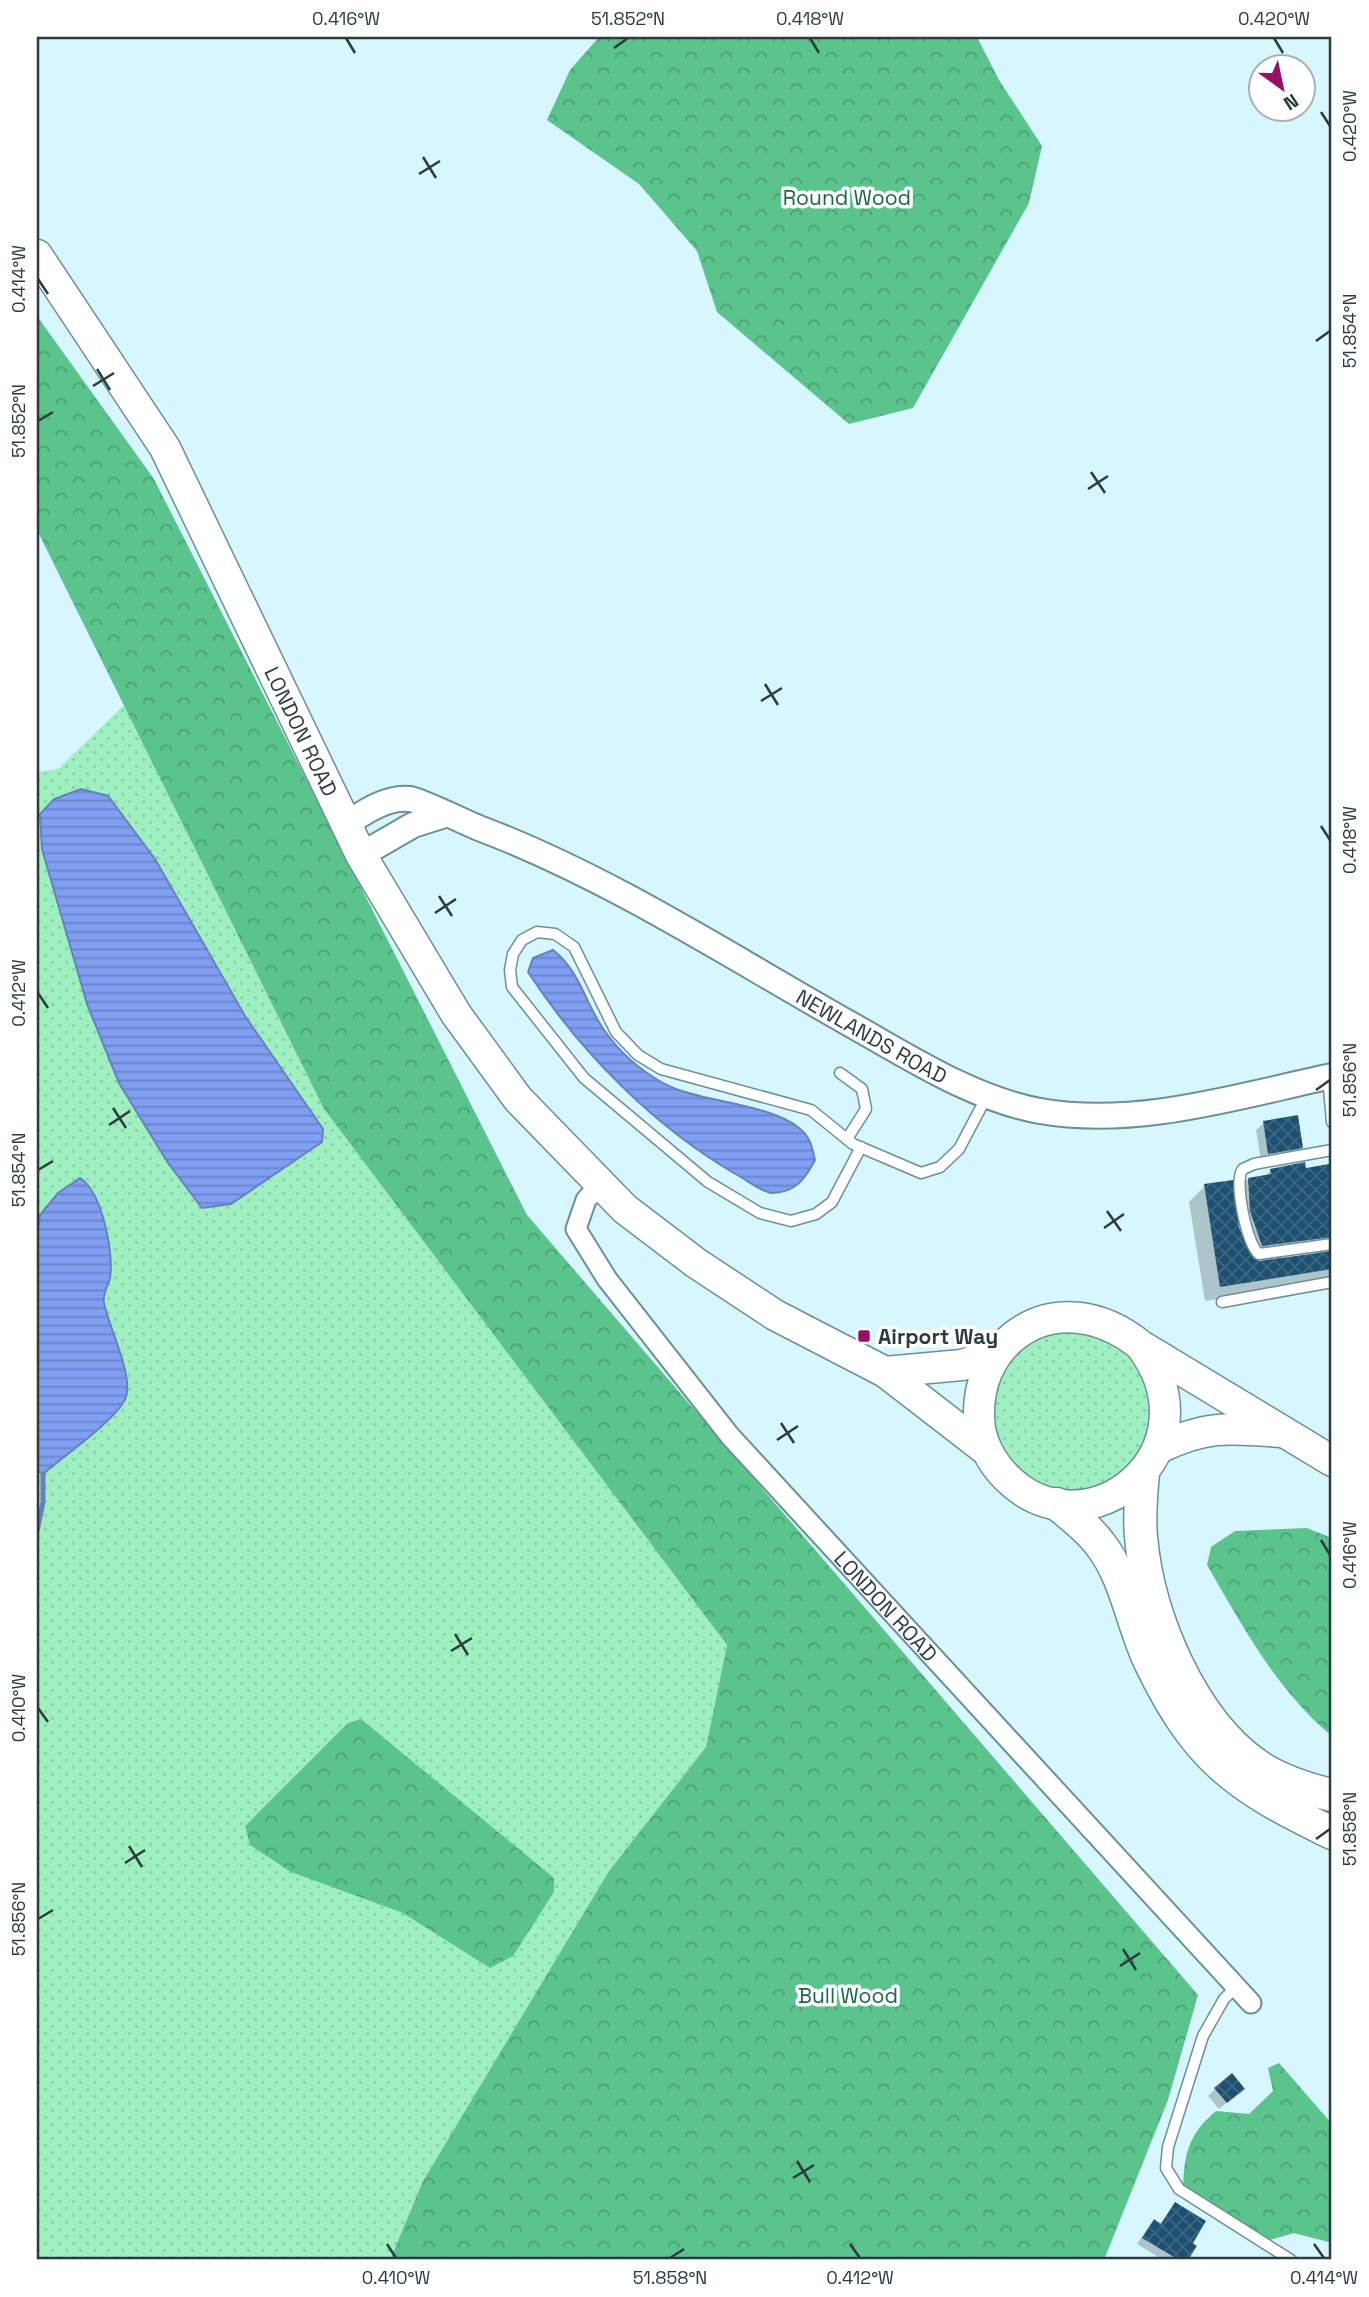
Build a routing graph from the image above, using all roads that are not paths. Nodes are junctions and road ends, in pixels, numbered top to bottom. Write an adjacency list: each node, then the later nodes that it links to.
1 (37, 255): 3 (main road, LONDON ROAD)
2 (445, 815): 3 (street, NEWLANDS ROAD); 4 (street); 7 (street, NEWLANDS ROAD)
3 (345, 824): 4 (main road, LONDON ROAD)
4 (361, 855): 12 (main road, LONDON ROAD)
5 (840, 1073): 9 (lane)
6 (1330, 1076): 7 (street, NEWLANDS ROAD); 8 (lane)
7 (988, 1096): 10 (lane)
8 (1332, 1122)
9 (847, 1139): 10 (lane); 10 (lane)
10 (861, 1147)
11 (1332, 1150): 13 (lane)
12 (600, 1184): 18 (main road, LONDON ROAD); 26 (street, LONDON ROAD)
13 (1332, 1244)
14 (1332, 1282): 15 (lane)
15 (1222, 1302)
16 (1140, 1345): 17 (main road); 19 (main road); 21 (main road)
17 (997, 1353): 18 (main road); 20 (main road)
18 (885, 1372): 20 (main road, LONDON ROAD)
19 (1281, 1432): 21 (main road); 22 (main road)
20 (986, 1450): 23 (main road)
21 (1151, 1460): 23 (main road); 24 (highway)
22 (1332, 1461)
23 (1057, 1504): 25 (highway)
24 (1332, 1795)
25 (1332, 1833)
26 (1235, 1988): 27 (street, LONDON ROAD); 28 (lane)
27 (1251, 2003)
28 (1291, 2260)

